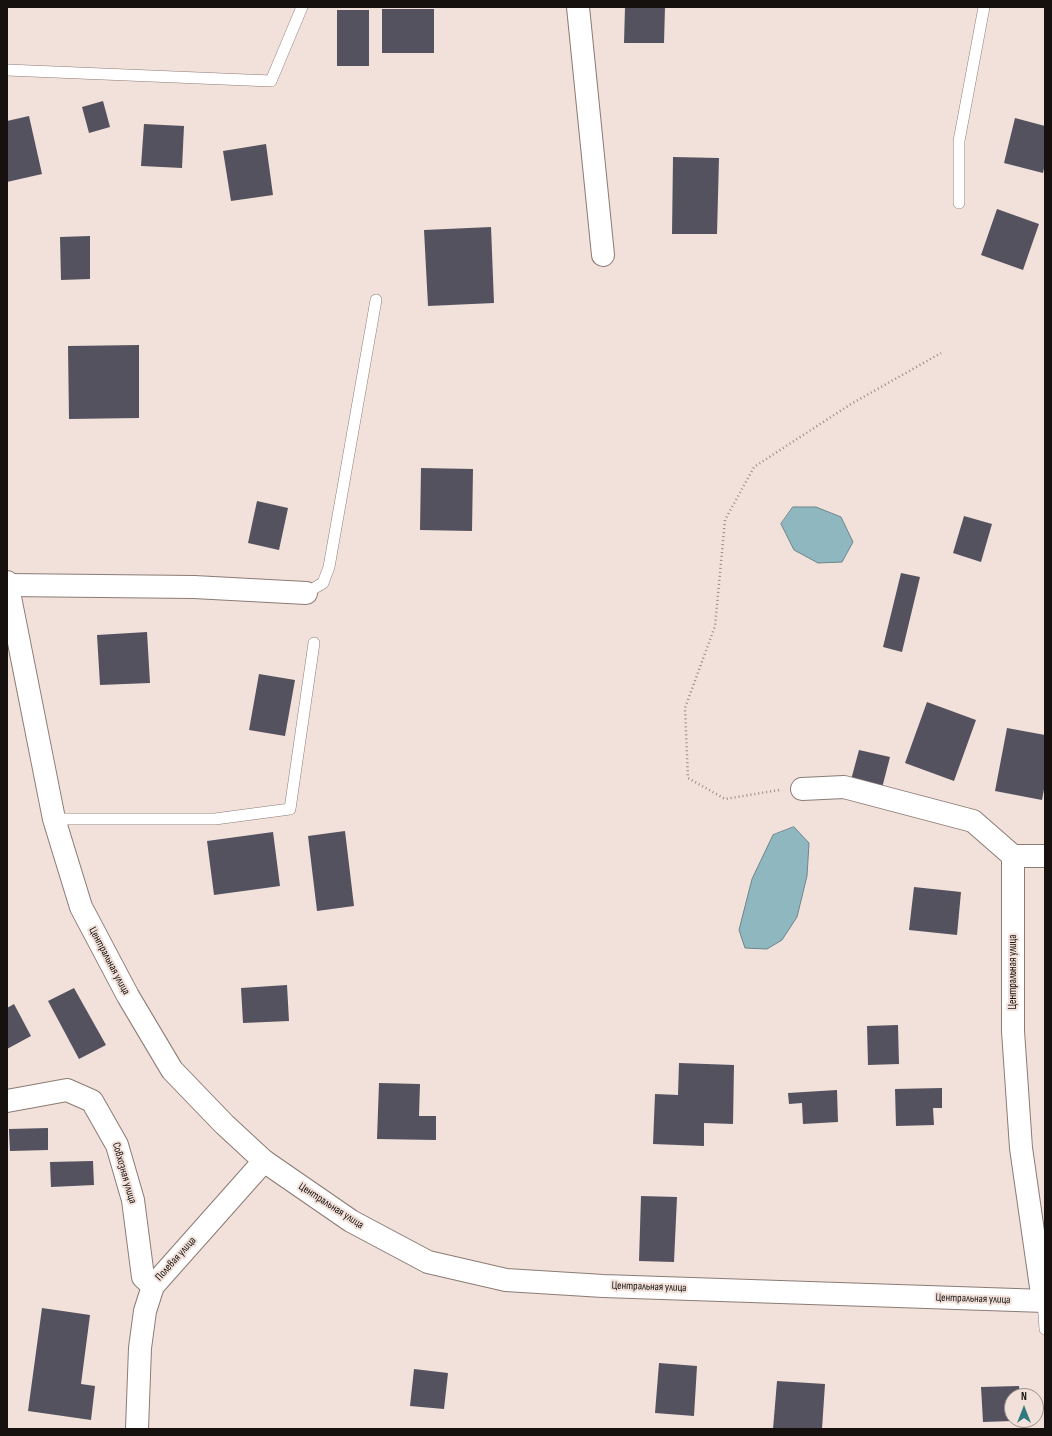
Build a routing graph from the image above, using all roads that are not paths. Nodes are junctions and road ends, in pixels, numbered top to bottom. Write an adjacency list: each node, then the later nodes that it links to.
1 (302, 7): 4 (lane)
2 (578, 7): 6 (street)
3 (984, 7): 5 (lane)
4 (7, 70)
5 (959, 203)
6 (603, 255)
7 (376, 300): 9 (lane)
8 (7, 584): 9 (street); 12 (street, Центральная улица)
9 (306, 593)
10 (314, 643): 12 (lane)
11 (802, 789): 13 (street)
12 (54, 819): 16 (street, Центральная улица)
13 (1013, 856): 14 (street); 18 (street, Центральная улица)
14 (1045, 856)
15 (7, 1101): 17 (street, Совхозная улица)
16 (264, 1161): 17 (street, Полевая улица); 18 (street, Центральная улица)
17 (153, 1286): 20 (street, Полевая улица)
18 (1044, 1301): 19 (lane)
19 (1045, 1329)
20 (137, 1429)

